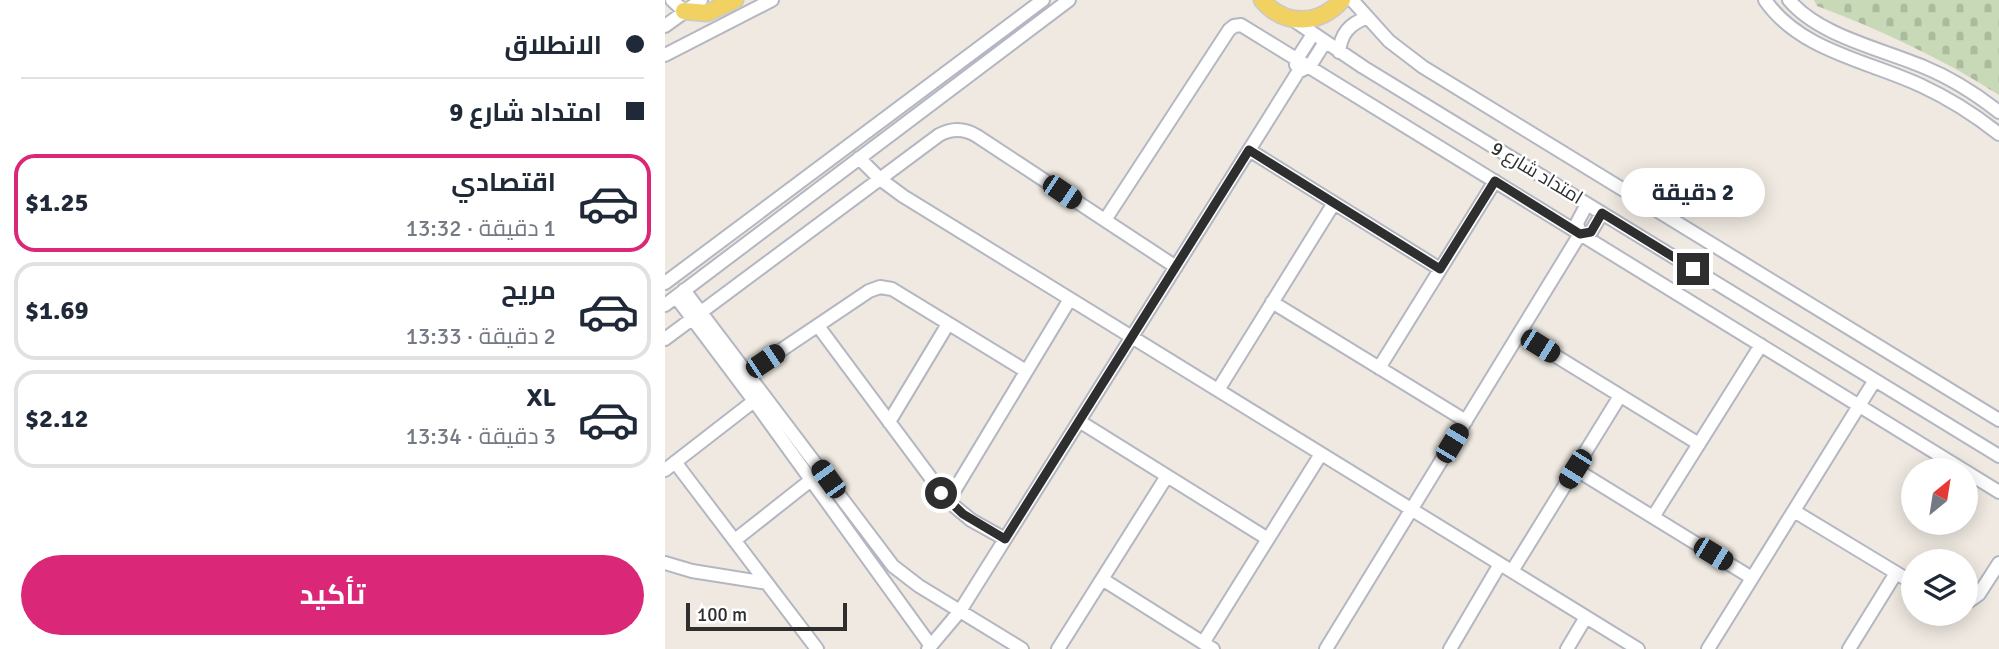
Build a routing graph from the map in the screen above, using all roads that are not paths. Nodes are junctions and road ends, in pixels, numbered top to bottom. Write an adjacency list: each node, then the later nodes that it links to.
1 (701, 0): 11 (street)
2 (735, 0): 11 (main road)
3 (772, 0): 20 (street)
4 (1043, 0): 14 (street)
5 (1069, 0): 17 (street)
6 (1262, 0): 13 (main road)
7 (1342, 0): 13 (main road)
8 (1352, 0): 12 (street, امتداد شارع 9)
9 (1765, 0): 23 (street)
10 (1789, 0): 22 (street)
11 (678, 6): 15 (street)
12 (1366, 18): 19 (street); 54 (street, امتداد شارع 9)
13 (1292, 19): 16 (street, امتداد شارع 9)
14 (1014, 22): 17 (street); 35 (street)
15 (665, 25)
16 (1313, 34): 18 (street, امتداد شارع 9); 21 (street)
17 (1023, 35): 25 (street)
18 (1325, 42): 19 (street, امتداد شارع 9); 21 (street)
19 (1339, 52): 29 (street, امتداد شارع 9)
20 (665, 55)
21 (1302, 66): 24 (street); 27 (street); 31 (street)
22 (1999, 112)
23 (1999, 134)
24 (1249, 150): 28 (street); 33 (street)
25 (859, 158): 26 (street); 36 (street)
26 (880, 179): 31 (street); 37 (street); 39 (street)
27 (1495, 181): 32 (street); 34 (street)
28 (1333, 203): 34 (street); 38 (street)
29 (1587, 204): 30 (street, امتداد شارع 9); 32 (street)
30 (1602, 213): 32 (street); 49 (street, امتداد شارع 9)
31 (1105, 220): 33 (street)
32 (1580, 234): 42 (street); 45 (street)
33 (1176, 267): 43 (street)
34 (1440, 269): 46 (street)
35 (665, 283)
36 (675, 298): 39 (street)
37 (1070, 299): 43 (street); 47 (street)
38 (1272, 302): 46 (street); 50 (street)
39 (697, 316): 44 (street); 48 (street); 52 (street)
40 (949, 324): 41 (street); 47 (street); 57 (street)
41 (818, 326): 48 (street); 57 (street)
42 (1520, 334): 51 (street); 56 (street)
43 (1132, 337): 50 (street); 55 (street)
44 (665, 339)
45 (1761, 345): 53 (street); 58 (street)
46 (1379, 368): 56 (street)
47 (1026, 371): 70 (street)
48 (747, 373): 62 (street)
49 (1875, 380): 53 (street); 60 (street, امتداد شارع 9)
50 (1218, 390): 59 (street)
51 (1620, 396): 58 (street); 64 (street)
52 (754, 401): 63 (street); 68 (street)
53 (1859, 405): 61 (street); 72 (street)
54 (1999, 420)
55 (1079, 421): 65 (street); 74 (street)
56 (1466, 421): 71 (street)
57 (889, 422): 70 (street)
58 (1699, 444): 73 (street)
59 (1321, 454): 71 (street); 75 (street)
60 (1999, 456)
61 (1944, 458)
62 (817, 464): 66 (street); 68 (street)
63 (670, 466): 76 (street)
64 (1575, 469): 73 (street); 80 (street)
65 (1167, 476): 75 (street); 84 (street)
66 (828, 479): 68 (street); 87 (street)
67 (1978, 479): 69 (street)
68 (811, 480): 76 (street); 90 (street)
69 (1999, 492)
70 (948, 501): 74 (street)
71 (1412, 509): 79 (street); 94 (street)
72 (1794, 511): 81 (street); 83 (street)
73 (1653, 517): 83 (street)
74 (1005, 539): 87 (street)
75 (1268, 539): 89 (street)
76 (735, 540): 85 (street)
77 (665, 563): 85 (street)
78 (1999, 563): 86 (street)
79 (1500, 564): 80 (street); 95 (street)
80 (1512, 571): 88 (street)
81 (1896, 573): 82 (street); 99 (street)
82 (1901, 576)
83 (1752, 578): 98 (street)
84 (1102, 579): 89 (street); 93 (street)
85 (767, 583): 91 (street)
86 (1978, 595)
87 (960, 611): 90 (street); 92 (street)
88 (1586, 617): 96 (street); 97 (street)
89 (1208, 646)
90 (930, 647)
91 (817, 649)
92 (1022, 649)
93 (1058, 649)
94 (1326, 649)
95 (1450, 649)
96 (1567, 649)
97 (1638, 649)
98 (1708, 649)
99 (1849, 649)

